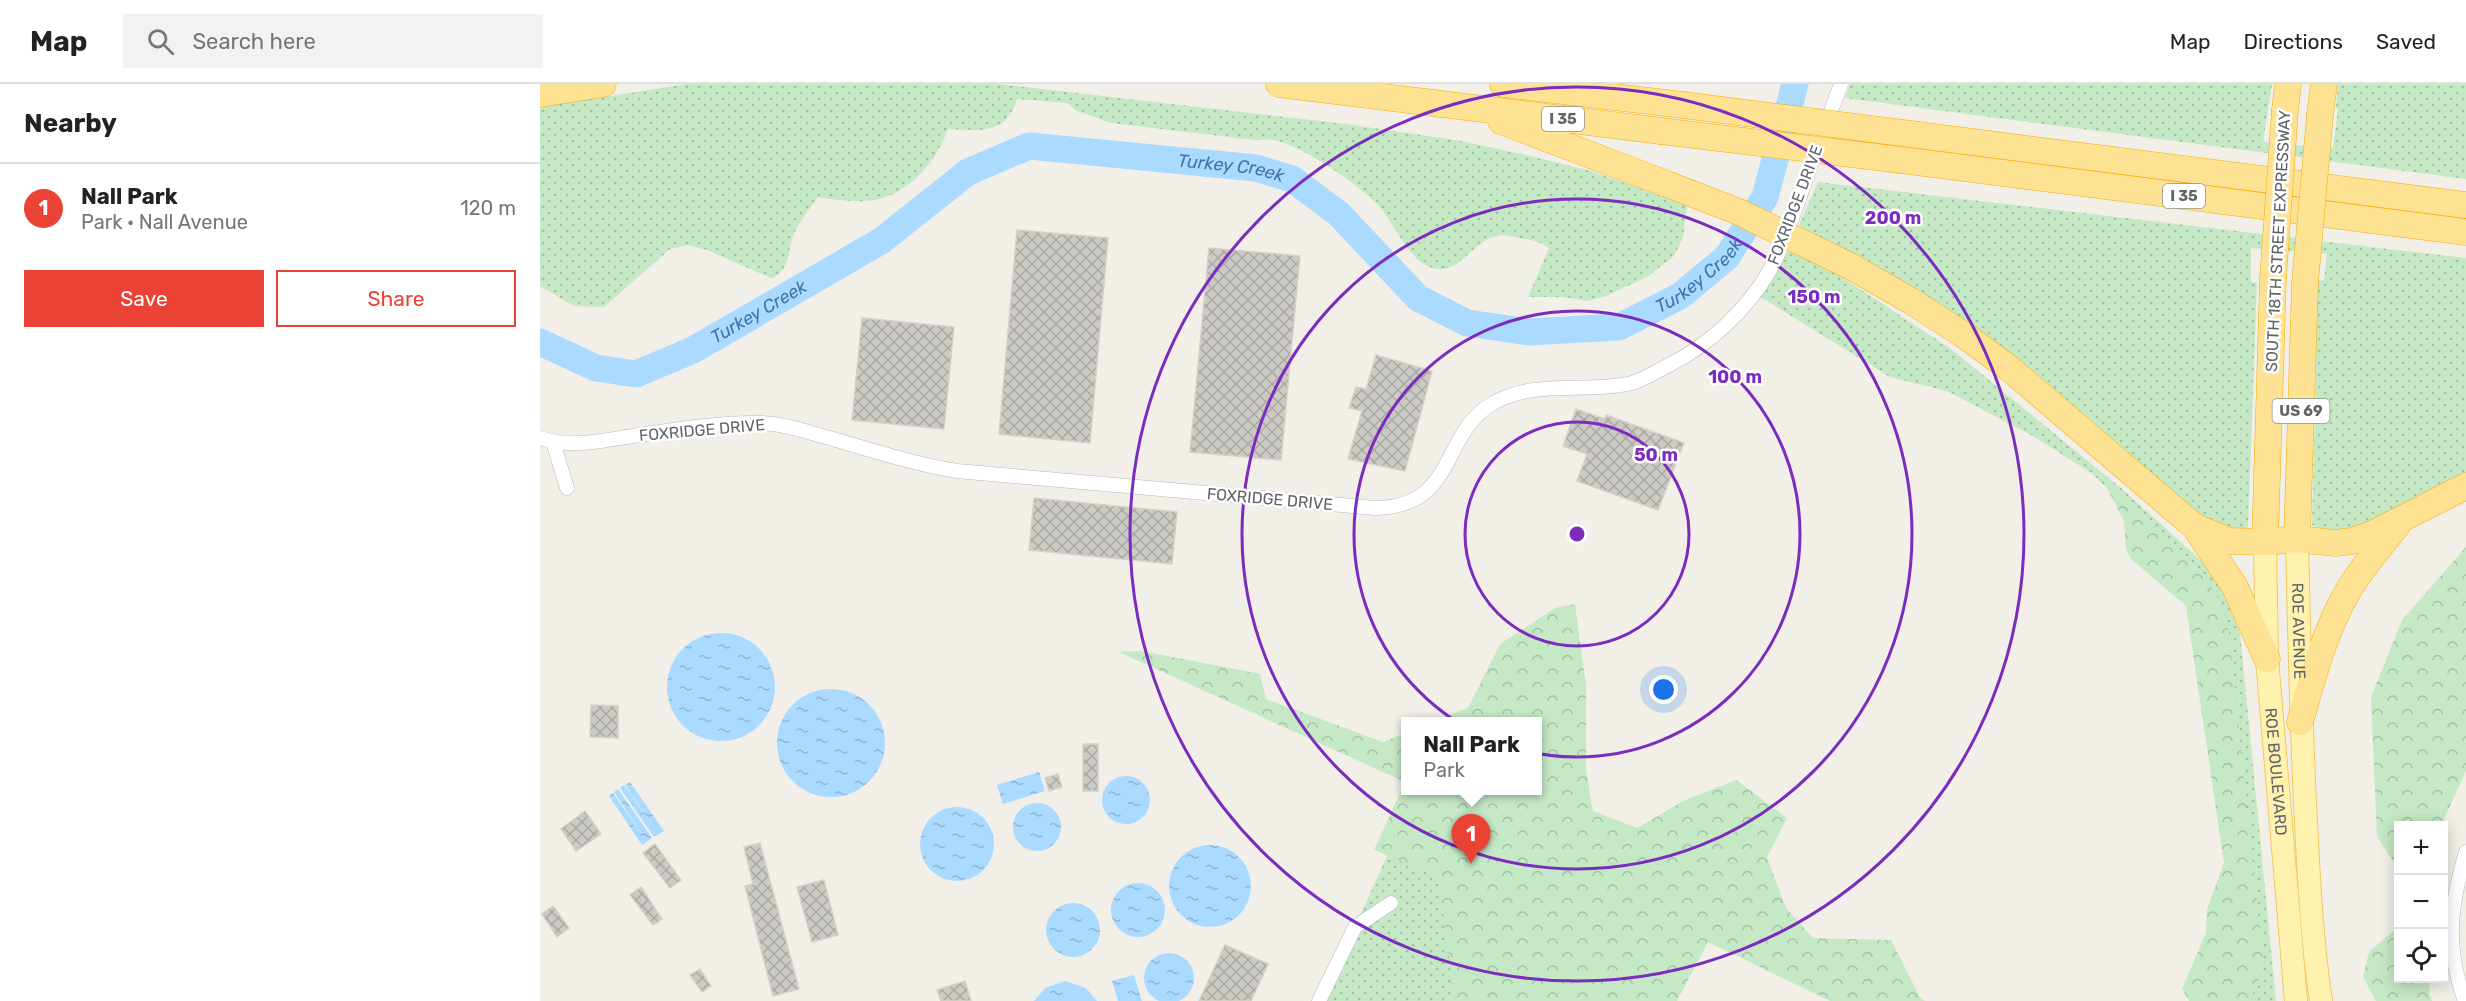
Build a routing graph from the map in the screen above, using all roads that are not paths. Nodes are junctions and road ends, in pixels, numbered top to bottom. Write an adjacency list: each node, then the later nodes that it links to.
1 (603, 84): 7 (highway)
2 (1279, 84): 8 (highway, I 35)
3 (1841, 84): 11 (street, FOXRIDGE DRIVE)
4 (2288, 84): 17 (highway, SOUTH 18TH STREET EXPRESSWAY, bridge)
5 (2324, 84): 16 (highway, SOUTH 18TH STREET EXPRESSWAY / US 69, bridge)
6 (1524, 85): 9 (highway, I 35, bridge)
7 (540, 94)
8 (1464, 107): 10 (highway, I 35, bridge); 15 (highway, bridge)
9 (2466, 205)
10 (2466, 232)
11 (547, 440): 13 (street)
12 (2466, 486): 14 (highway)
13 (567, 488)
14 (2402, 519): 16 (highway); 19 (highway)
15 (2195, 527): 17 (highway); 18 (highway)
16 (2297, 539): 17 (highway); 19 (main road, ROE AVENUE)
17 (2265, 542): 18 (main road, ROE BOULEVARD)
18 (2267, 659): 23 (main road, ROE BOULEVARD)
19 (2301, 722): 24 (main road, ROE BOULEVARD)
20 (2466, 852): 25 (street)
21 (1391, 903): 22 (street)
22 (1319, 1001)
23 (2296, 1001)
24 (2321, 1001)
25 (2465, 1001)

